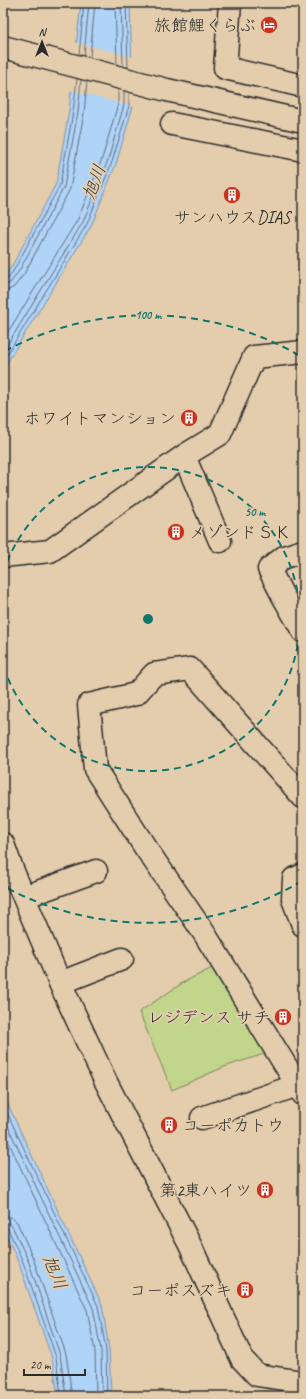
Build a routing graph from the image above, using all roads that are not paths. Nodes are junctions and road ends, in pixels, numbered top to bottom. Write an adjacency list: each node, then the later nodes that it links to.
1 (230, 3): 3 (street)
2 (13, 50): 4 (street)
3 (303, 86)
4 (303, 121)
5 (172, 124): 6 (street)
6 (303, 150)
7 (303, 352): 8 (street)
8 (184, 456): 9 (street); 11 (street)
9 (220, 542)
10 (303, 551): 12 (street)
11 (3, 556)
12 (303, 631)
13 (303, 796): 21 (street)
14 (3, 844): 17 (street)
15 (96, 871): 17 (street)
16 (303, 875): 18 (street)
17 (24, 897): 20 (street)
18 (303, 925)
19 (122, 959): 20 (street)
20 (60, 983): 23 (street)
21 (300, 1090): 22 (street)
22 (202, 1118)
23 (303, 1382)

